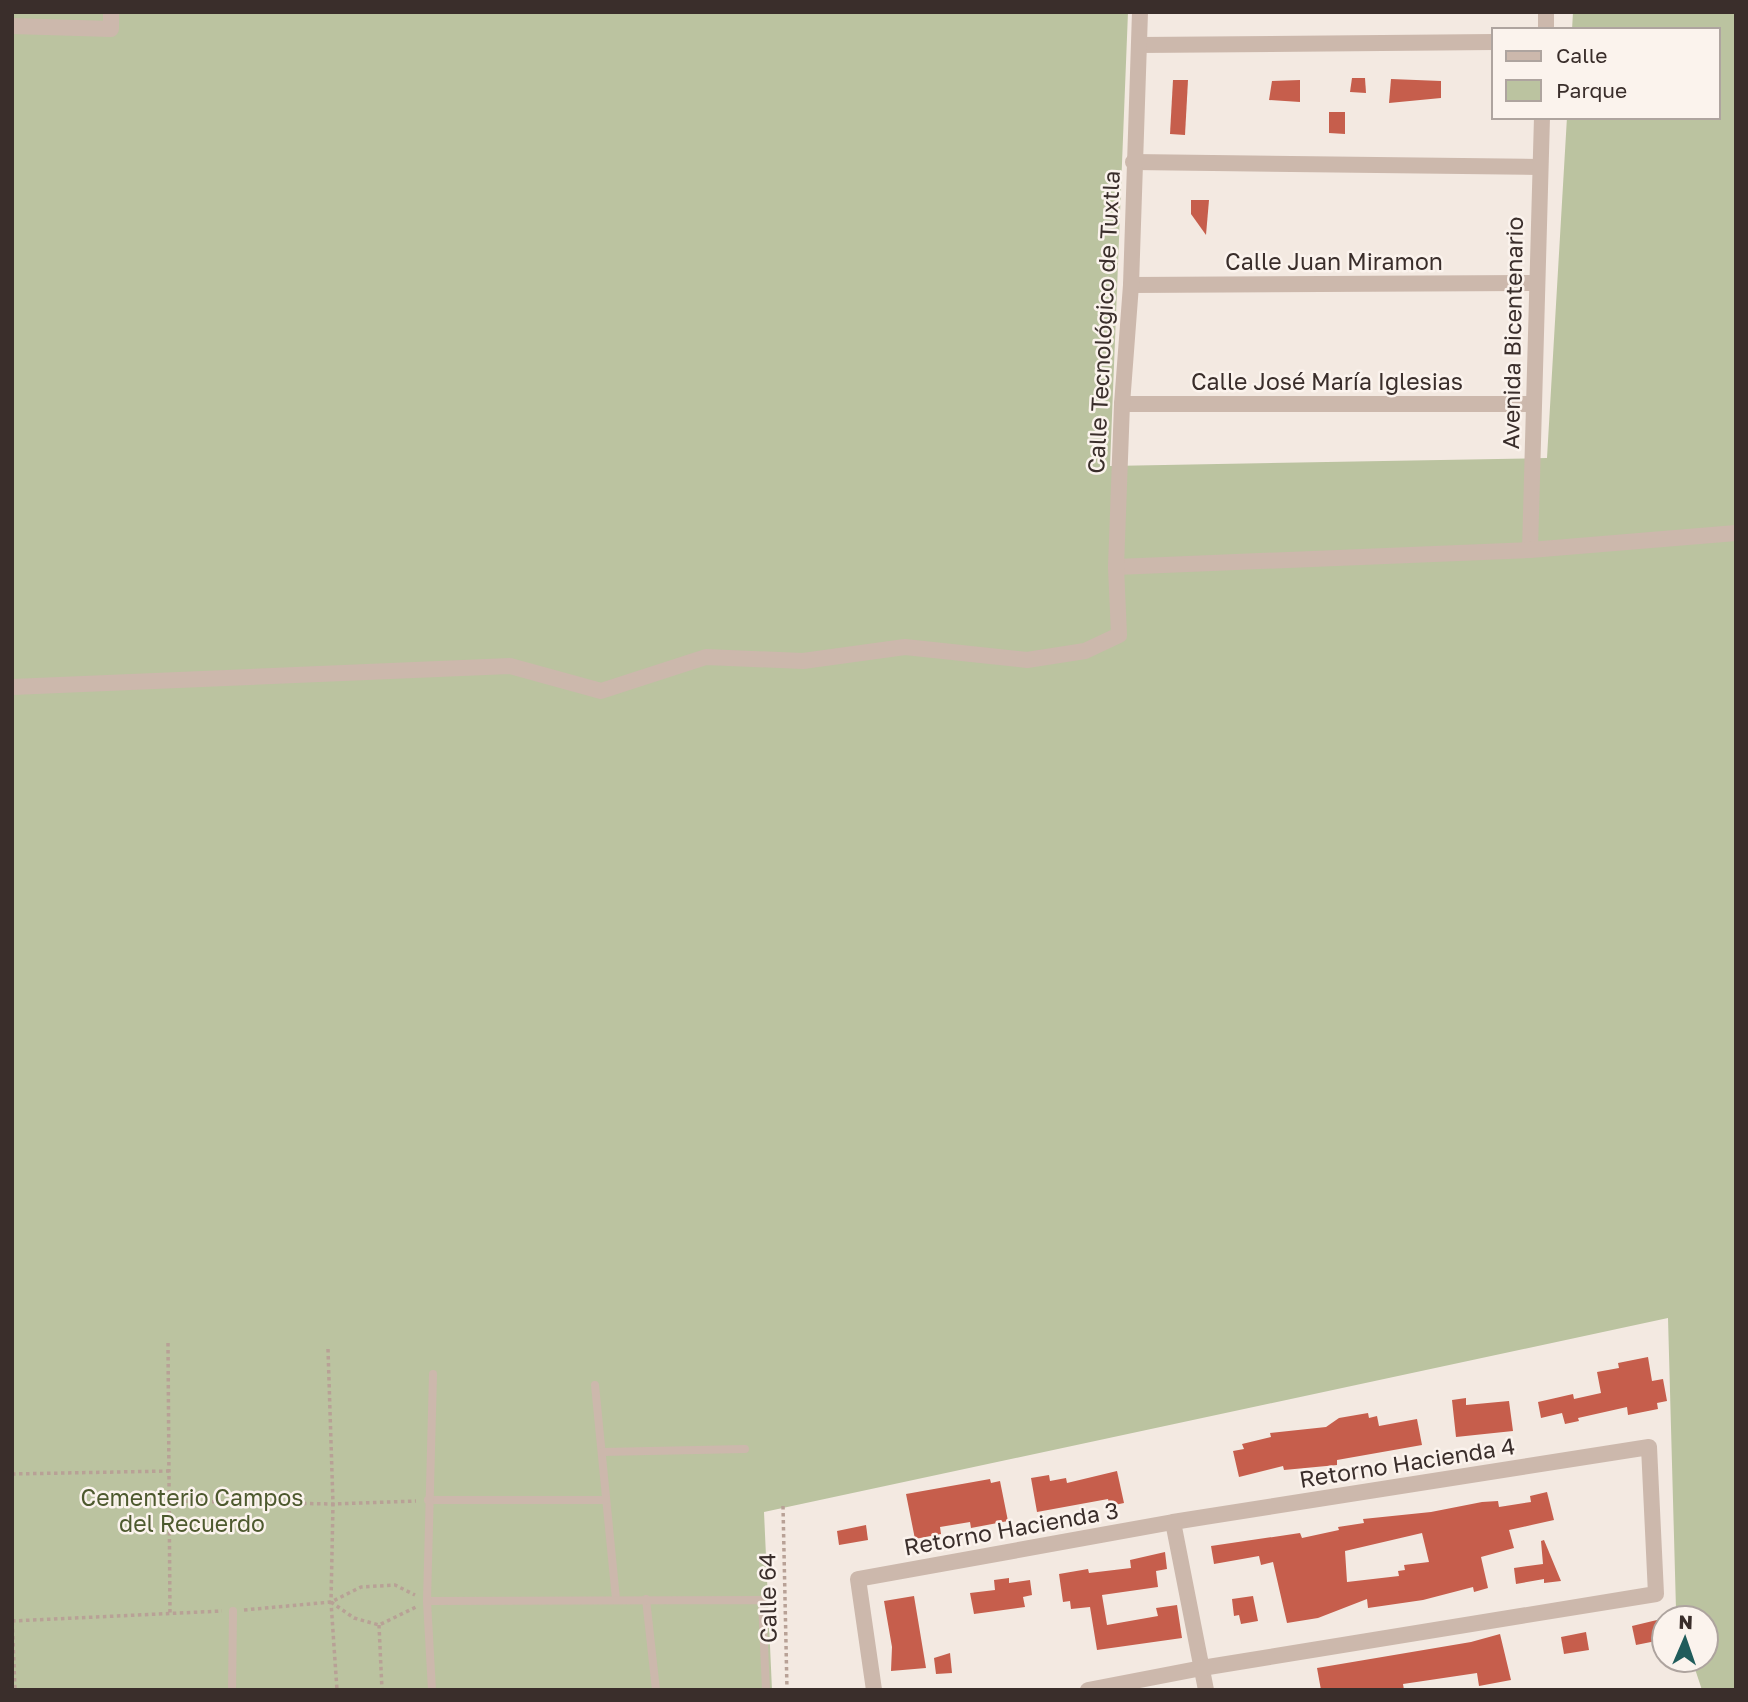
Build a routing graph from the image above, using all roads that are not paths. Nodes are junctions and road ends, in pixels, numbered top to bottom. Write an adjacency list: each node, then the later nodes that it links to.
1 (111, 12): 3 (street)
2 (1140, 12): 5 (street, Calle Tecnológico de Tuxtla)
3 (12, 26)
4 (1492, 42): 5 (street)
5 (1139, 45): 7 (street, Calle Tecnológico de Tuxtla)
6 (1542, 119): 8 (street, Avenida Bicentenario)
7 (1133, 162): 8 (street); 10 (street, Calle Tecnológico de Tuxtla)
8 (1539, 167): 9 (street, Avenida Bicentenario)
9 (1536, 283): 10 (street, Calle Juan Miramon); 12 (street, Avenida Bicentenario)
10 (1131, 285): 11 (street, Calle Tecnológico de Tuxtla)
11 (1122, 404): 12 (street, Calle José María Iglesias); 15 (street, Calle Tecnológico de Tuxtla)
12 (1533, 404): 14 (street, Avenida Bicentenario)
13 (1736, 533): 14 (street)
14 (1530, 550): 15 (street)
15 (1116, 567): 16 (street, Calle Tecnológico de Tuxtla)
16 (12, 687)
17 (433, 1374): 21 (lane)
18 (595, 1385): 20 (lane)
19 (745, 1449): 20 (lane)
20 (602, 1452): 22 (lane)
21 (428, 1500): 22 (lane); 26 (lane)
22 (606, 1500): 24 (lane)
23 (1173, 1522): 28 (street); 28 (street, Retorno Hacienda 4); 33 (street, Retorno Hacienda 3)
24 (616, 1599): 25 (lane); 26 (lane)
25 (646, 1599): 31 (lane); 32 (lane)
26 (427, 1601): 30 (lane)
27 (233, 1611): 29 (lane)
28 (1202, 1668): 34 (street); 35 (street)
29 (232, 1690)
30 (432, 1690)
31 (656, 1690)
32 (766, 1690)
33 (874, 1690)
34 (1088, 1690)
35 (1206, 1690)

